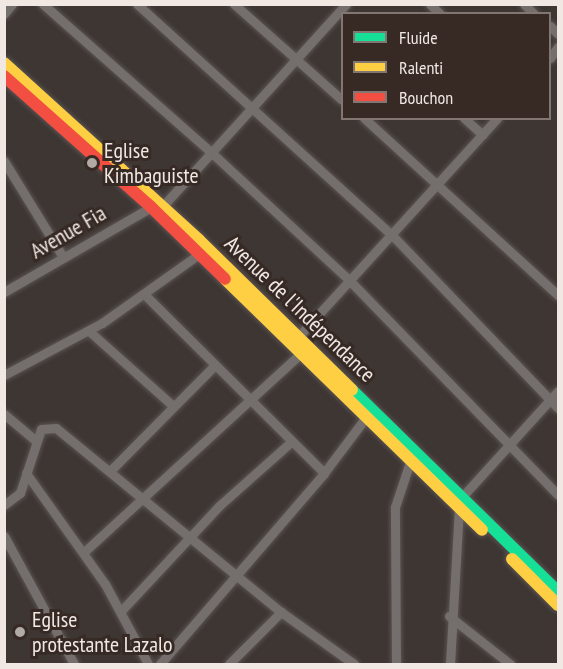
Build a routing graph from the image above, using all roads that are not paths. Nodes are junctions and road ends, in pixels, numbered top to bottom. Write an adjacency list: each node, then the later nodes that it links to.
1 (12, 4): 6 (street)
2 (43, 4): 16 (street)
3 (137, 4): 11 (street)
4 (234, 4): 7 (street)
5 (343, 8): 7 (street, Avenue Fia)
6 (4, 14)
7 (295, 60): 10 (street); 11 (street, Avenue Fia)
8 (4, 63): 19 (street, Avenue de l'Indépendance)
9 (4, 76): 19 (street, Avenue de l'Indépendance)
10 (341, 99)
11 (255, 108): 16 (street, Avenue Fia); 20 (street)
12 (366, 120): 18 (street)
13 (466, 120): 15 (street)
14 (495, 120): 15 (street)
15 (483, 135): 18 (street)
16 (213, 154): 19 (street, Avenue Fia); 23 (street)
17 (4, 161): 22 (street)
18 (438, 185): 20 (street); 26 (street)
19 (156, 207): 21 (street, Avenue de l'Indépendance); 22 (street, Avenue Fia); 28 (street, Avenue de l'Indépendance)
20 (391, 234): 23 (street); 33 (street)
21 (199, 254): 25 (street); 29 (street, Avenue de l'Indépendance)
22 (63, 257): 24 (street, Avenue Fia)
23 (350, 281): 28 (street); 41 (street)
24 (5, 291)
25 (144, 294): 27 (street); 30 (street)
26 (558, 295)
27 (89, 331): 31 (street); 35 (street)
28 (298, 337): 48 (street, Avenue de l'Indépendance)
29 (301, 353): 34 (street); 38 (street, Avenue de l'Indépendance)
30 (214, 366): 34 (street); 35 (street)
31 (4, 375)
32 (558, 391): 33 (street)
33 (550, 400): 36 (street); 41 (street)
34 (249, 402): 40 (street); 47 (street)
35 (172, 405): 43 (street)
36 (558, 408)
37 (4, 414): 39 (street)
38 (366, 417): 42 (street, Avenue de l'Indépendance); 45 (street)
39 (35, 440): 43 (street); 44 (street)
40 (291, 442): 45 (street); 51 (street)
41 (507, 446): 46 (street); 48 (street)
42 (410, 462): 48 (street, Avenue de l'Indépendance); 64 (street)
43 (111, 470): 47 (street)
44 (26, 473): 49 (street); 52 (street)
45 (324, 473): 53 (street)
46 (558, 495)
47 (143, 500): 51 (street); 52 (street)
48 (460, 503): 54 (street, Avenue de l'Indépendance); 55 (street, Avenue de l'Indépendance); 58 (street)
49 (4, 505)
50 (4, 536): 59 (street)
51 (191, 537): 53 (street); 56 (street)
52 (84, 552): 56 (street)
53 (236, 576): 57 (street); 61 (street)
54 (558, 592)
55 (558, 605)
56 (121, 611): 60 (street)
57 (281, 612): 62 (street); 63 (street)
58 (449, 616): 65 (street); 66 (street)
59 (74, 664)
60 (148, 664)
61 (160, 664)
62 (229, 664)
63 (354, 664)
64 (396, 664)
65 (450, 664)
66 (510, 664)

